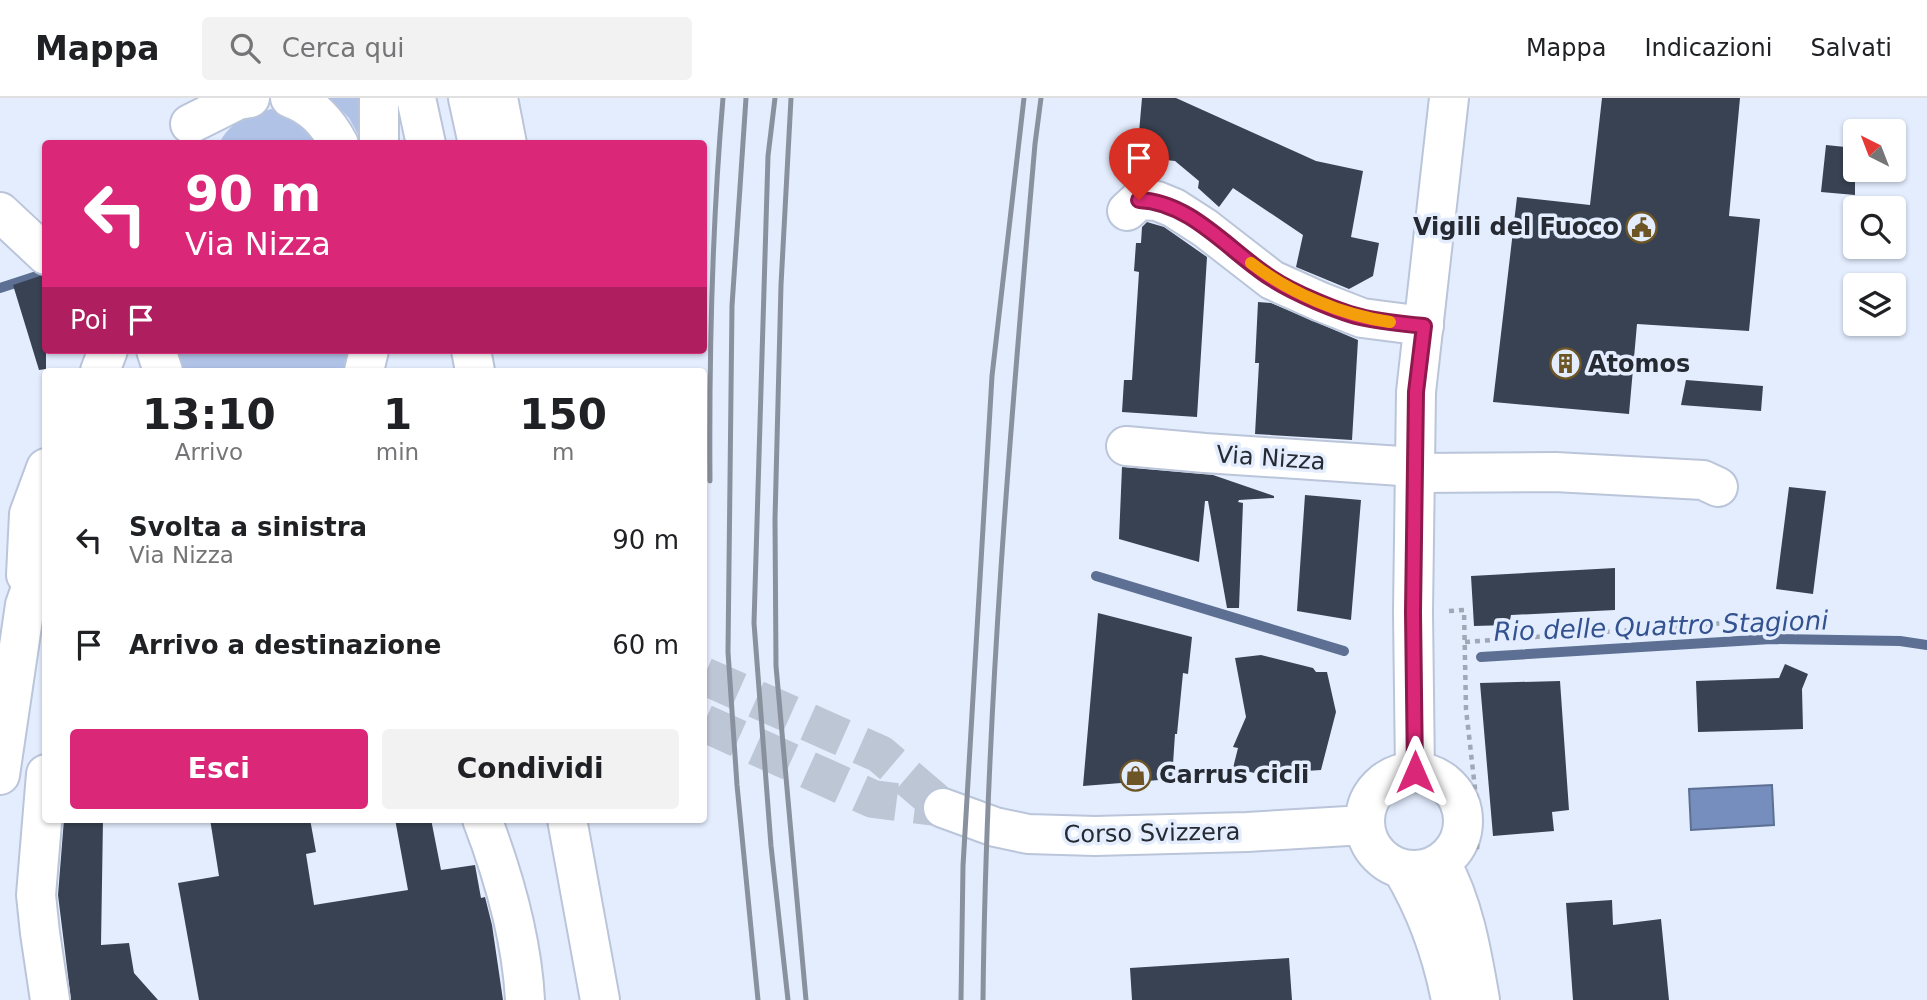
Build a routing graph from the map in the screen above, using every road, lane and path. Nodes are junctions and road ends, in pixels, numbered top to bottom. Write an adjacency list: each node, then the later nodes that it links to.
1 (250, 98): 7 (main road)
2 (290, 98): 8 (main road)
3 (379, 98): 9 (main road)
4 (468, 98): 10 (main road)
5 (498, 98): 11 (main road)
6 (1449, 98): 15 (main road)
7 (190, 122)
8 (337, 140)
9 (379, 140)
10 (477, 140)
11 (506, 140)
12 (1127, 211): 15 (main road)
13 (0, 212): 14 (main road)
14 (42, 251)
15 (1424, 326): 17 (main road)
16 (1126, 446): 17 (main road, Via Nizza)
17 (1416, 470): 19 (main road, Via Nizza); 26 (main road)
18 (42, 479): 21 (main road)
19 (1718, 487)
20 (42, 556): 21 (main road)
21 (25, 605): 25 (main road)
22 (1464, 610): 24 (path)
23 (1808, 617): 24 (path)
24 (1465, 642): 33 (path)
25 (0, 766): 27 (main road)
26 (1415, 772): 31 (main road); 33 (main road)
27 (0, 775)
28 (943, 808): 31 (main road, Corso Svizzera)
29 (42, 823): 35 (main road)
30 (483, 823): 36 (main road)
31 (1364, 825): 34 (main road)
32 (576, 829): 37 (main road)
33 (1459, 863): 34 (main road); 39 (main road)
34 (1402, 869): 38 (main road)
35 (50, 1000)
36 (525, 1000)
37 (600, 1000)
38 (1451, 1000)
39 (1480, 1000)

